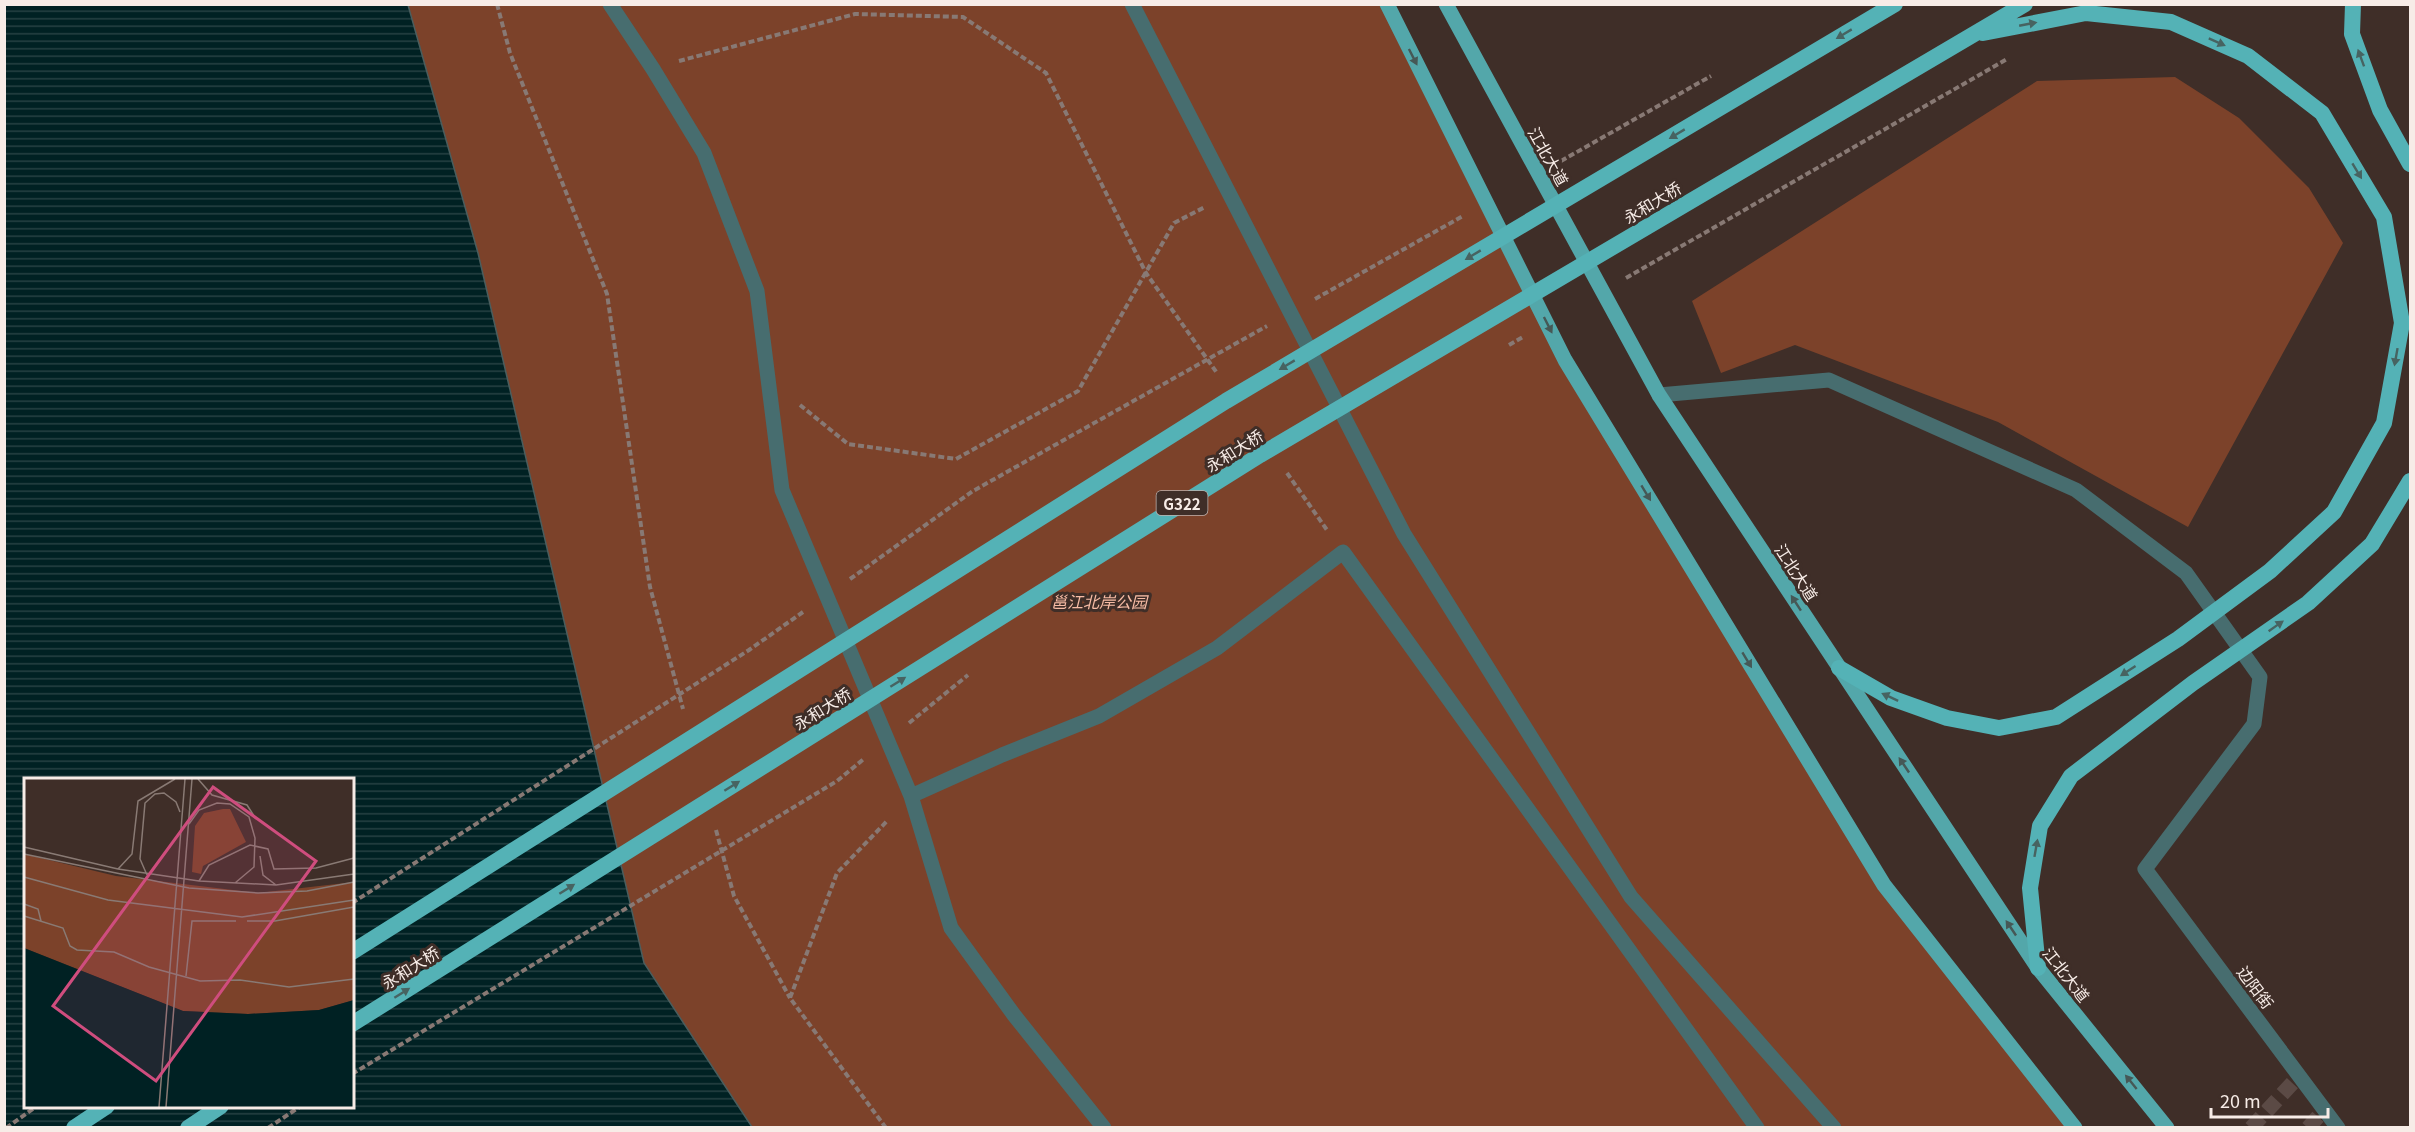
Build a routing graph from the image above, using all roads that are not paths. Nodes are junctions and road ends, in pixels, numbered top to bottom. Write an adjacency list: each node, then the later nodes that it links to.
1 (610, 4): 13 (street)
2 (1132, 4): 23 (street)
3 (1387, 4): 24 (main road, one-way to 24)
4 (1446, 4): 10 (main road, 江北大道)
5 (1895, 4): 14 (highway, one-way to 14)
6 (2025, 4): 8 (highway, 永和大桥 / G322)
7 (2353, 4): 9 (highway, one-way to 7)
8 (1970, 35): 12 (highway, one-way to 12); 16 (highway, 永和大桥 / G322, one-way to 8)
9 (2410, 164)
10 (1659, 395): 12 (main road, 江北大道, one-way to 10); 26 (street, 边阳街)
11 (2410, 481): 15 (highway, one-way to 11)
12 (1839, 669): 15 (main road, 江北大道, one-way to 12)
13 (911, 796): 21 (street); 22 (street)
14 (354, 951)
15 (2038, 969): 25 (main road, 江北大道, one-way to 15)
16 (354, 1023)
17 (105, 1108): 19 (highway)
18 (219, 1108): 20 (highway)
19 (74, 1128)
20 (188, 1128)
21 (1104, 1128)
22 (1757, 1128)
23 (1834, 1128)
24 (2075, 1128)
25 (2168, 1128)
26 (2337, 1128)

